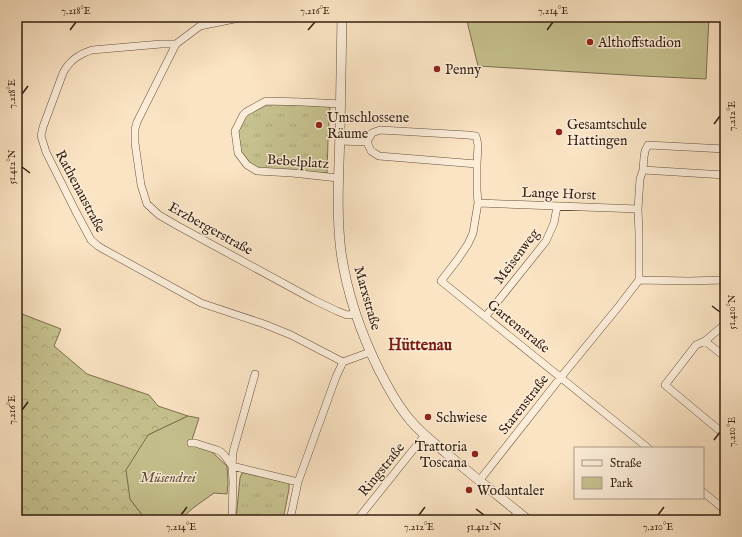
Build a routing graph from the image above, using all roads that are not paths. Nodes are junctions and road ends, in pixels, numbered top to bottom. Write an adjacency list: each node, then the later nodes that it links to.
1 (244, 17): 3 (street, Erzbergerstraße)
2 (342, 17): 4 (street, Marxstraße)
3 (176, 44): 17 (street, Erzbergerstraße); 23 (street, Rathenaustraße)
4 (341, 104): 5 (street, Marxstraße); 11 (street, Bebelplatz)
5 (340, 141): 6 (street); 11 (street, Marxstraße)
6 (367, 142): 8 (street); 8 (street)
7 (725, 149): 9 (street)
8 (477, 164): 12 (street)
9 (643, 170): 10 (street); 14 (street)
10 (725, 175)
11 (338, 178): 17 (street, Marxstraße)
12 (478, 203): 13 (street, Lange Horst); 18 (street, Gartenstraße)
13 (557, 207): 14 (street, Lange Horst); 18 (street, Meisenweg)
14 (638, 209): 15 (street)
15 (639, 280): 16 (street); 25 (street, Starenstraße)
16 (725, 280)
17 (356, 314): 21 (street, Marxstraße)
18 (486, 316): 25 (street, Gartenstraße)
19 (725, 324): 20 (street)
20 (705, 341): 22 (street); 27 (street)
21 (370, 352): 23 (street); 26 (street, Marxstraße)
22 (725, 357)
23 (343, 362): 32 (street)
24 (254, 374): 30 (street)
25 (560, 377): 29 (street, Gartenstraße); 31 (street, Starenstraße)
26 (425, 435): 31 (street, Marxstraße); 38 (street, Ringstraße)
27 (725, 435)
28 (191, 443): 30 (street)
29 (647, 447)
30 (232, 466): 32 (street); 36 (street)
31 (479, 481): 35 (street, Marxstraße)
32 (298, 482): 37 (street)
33 (704, 493): 34 (street)
34 (723, 505)
35 (518, 512): 39 (street); 40 (street, Marxstraße)
36 (232, 520)
37 (290, 520)
38 (357, 520)
39 (512, 520)
40 (528, 520)

